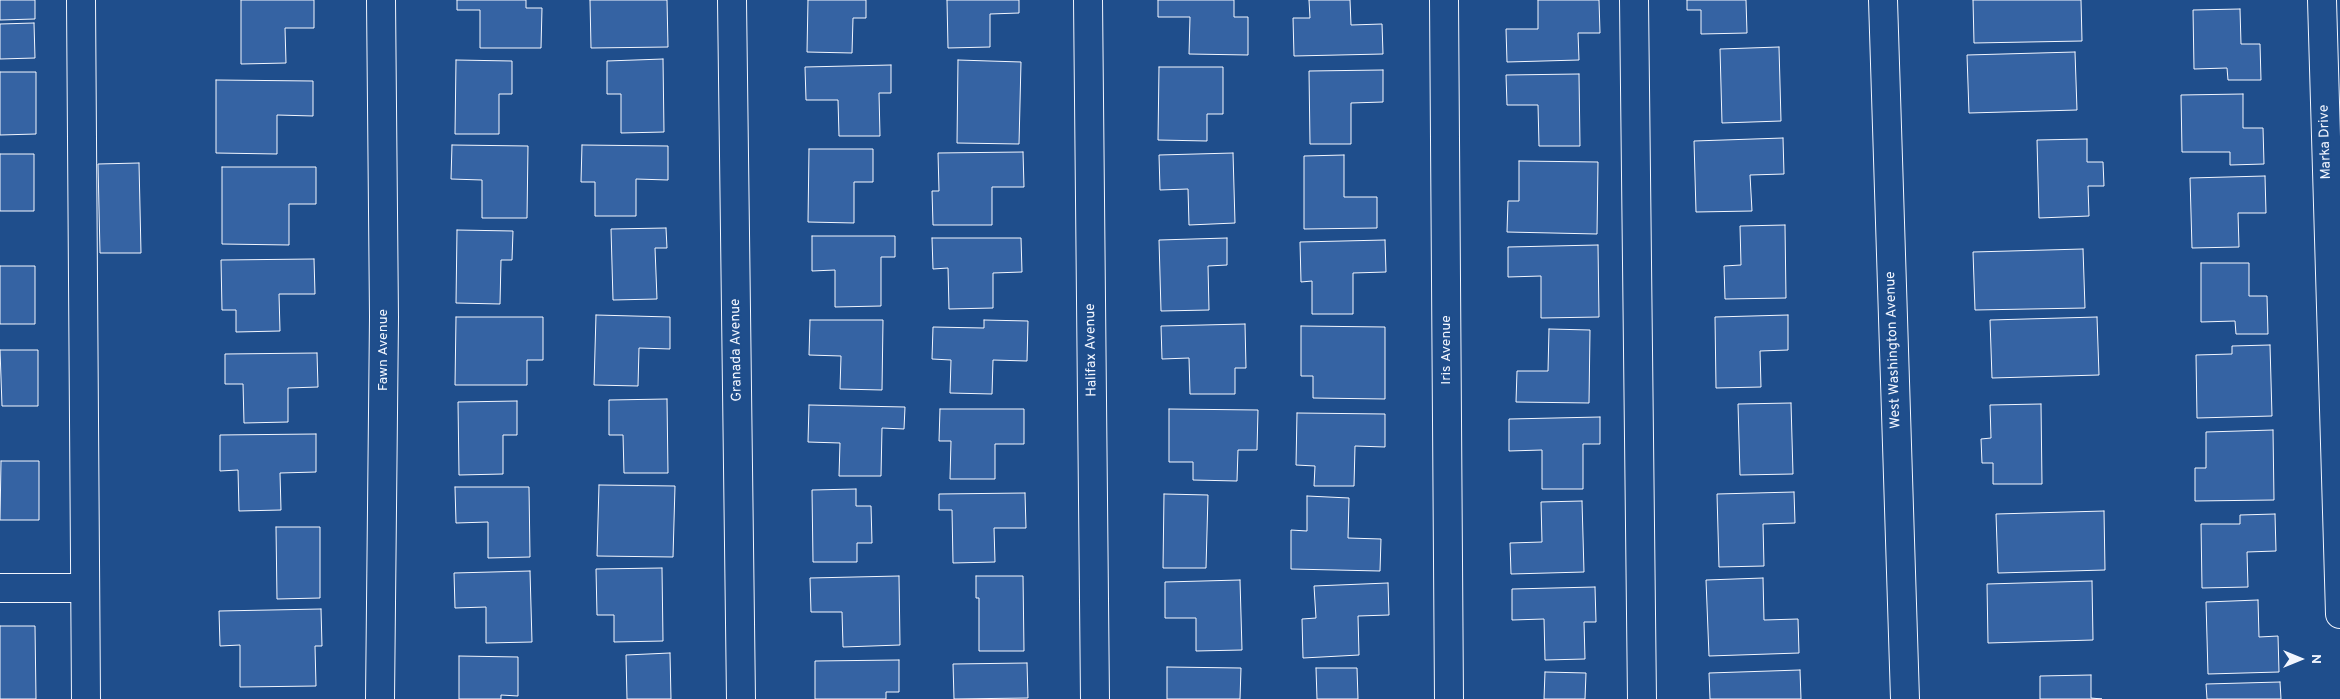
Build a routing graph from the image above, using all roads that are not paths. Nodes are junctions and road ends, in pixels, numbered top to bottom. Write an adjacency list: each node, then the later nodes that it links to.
1 (81, 0): 10 (street)
2 (381, 0): 13 (street, Fawn Avenue)
3 (732, 0): 14 (street, Granada Avenue)
4 (1088, 0): 15 (street, Halifax Avenue)
5 (1444, 0): 16 (street, Iris Avenue)
6 (1634, 0): 17 (street)
7 (1883, 0): 18 (street, West Washington Avenue)
8 (2322, 0): 11 (street, Marka Drive)
9 (0, 588): 10 (street)
10 (85, 588): 12 (street)
11 (2340, 614)
12 (86, 699)
13 (380, 699)
14 (741, 699)
15 (1095, 699)
16 (1449, 699)
17 (1642, 699)
18 (1905, 699)

